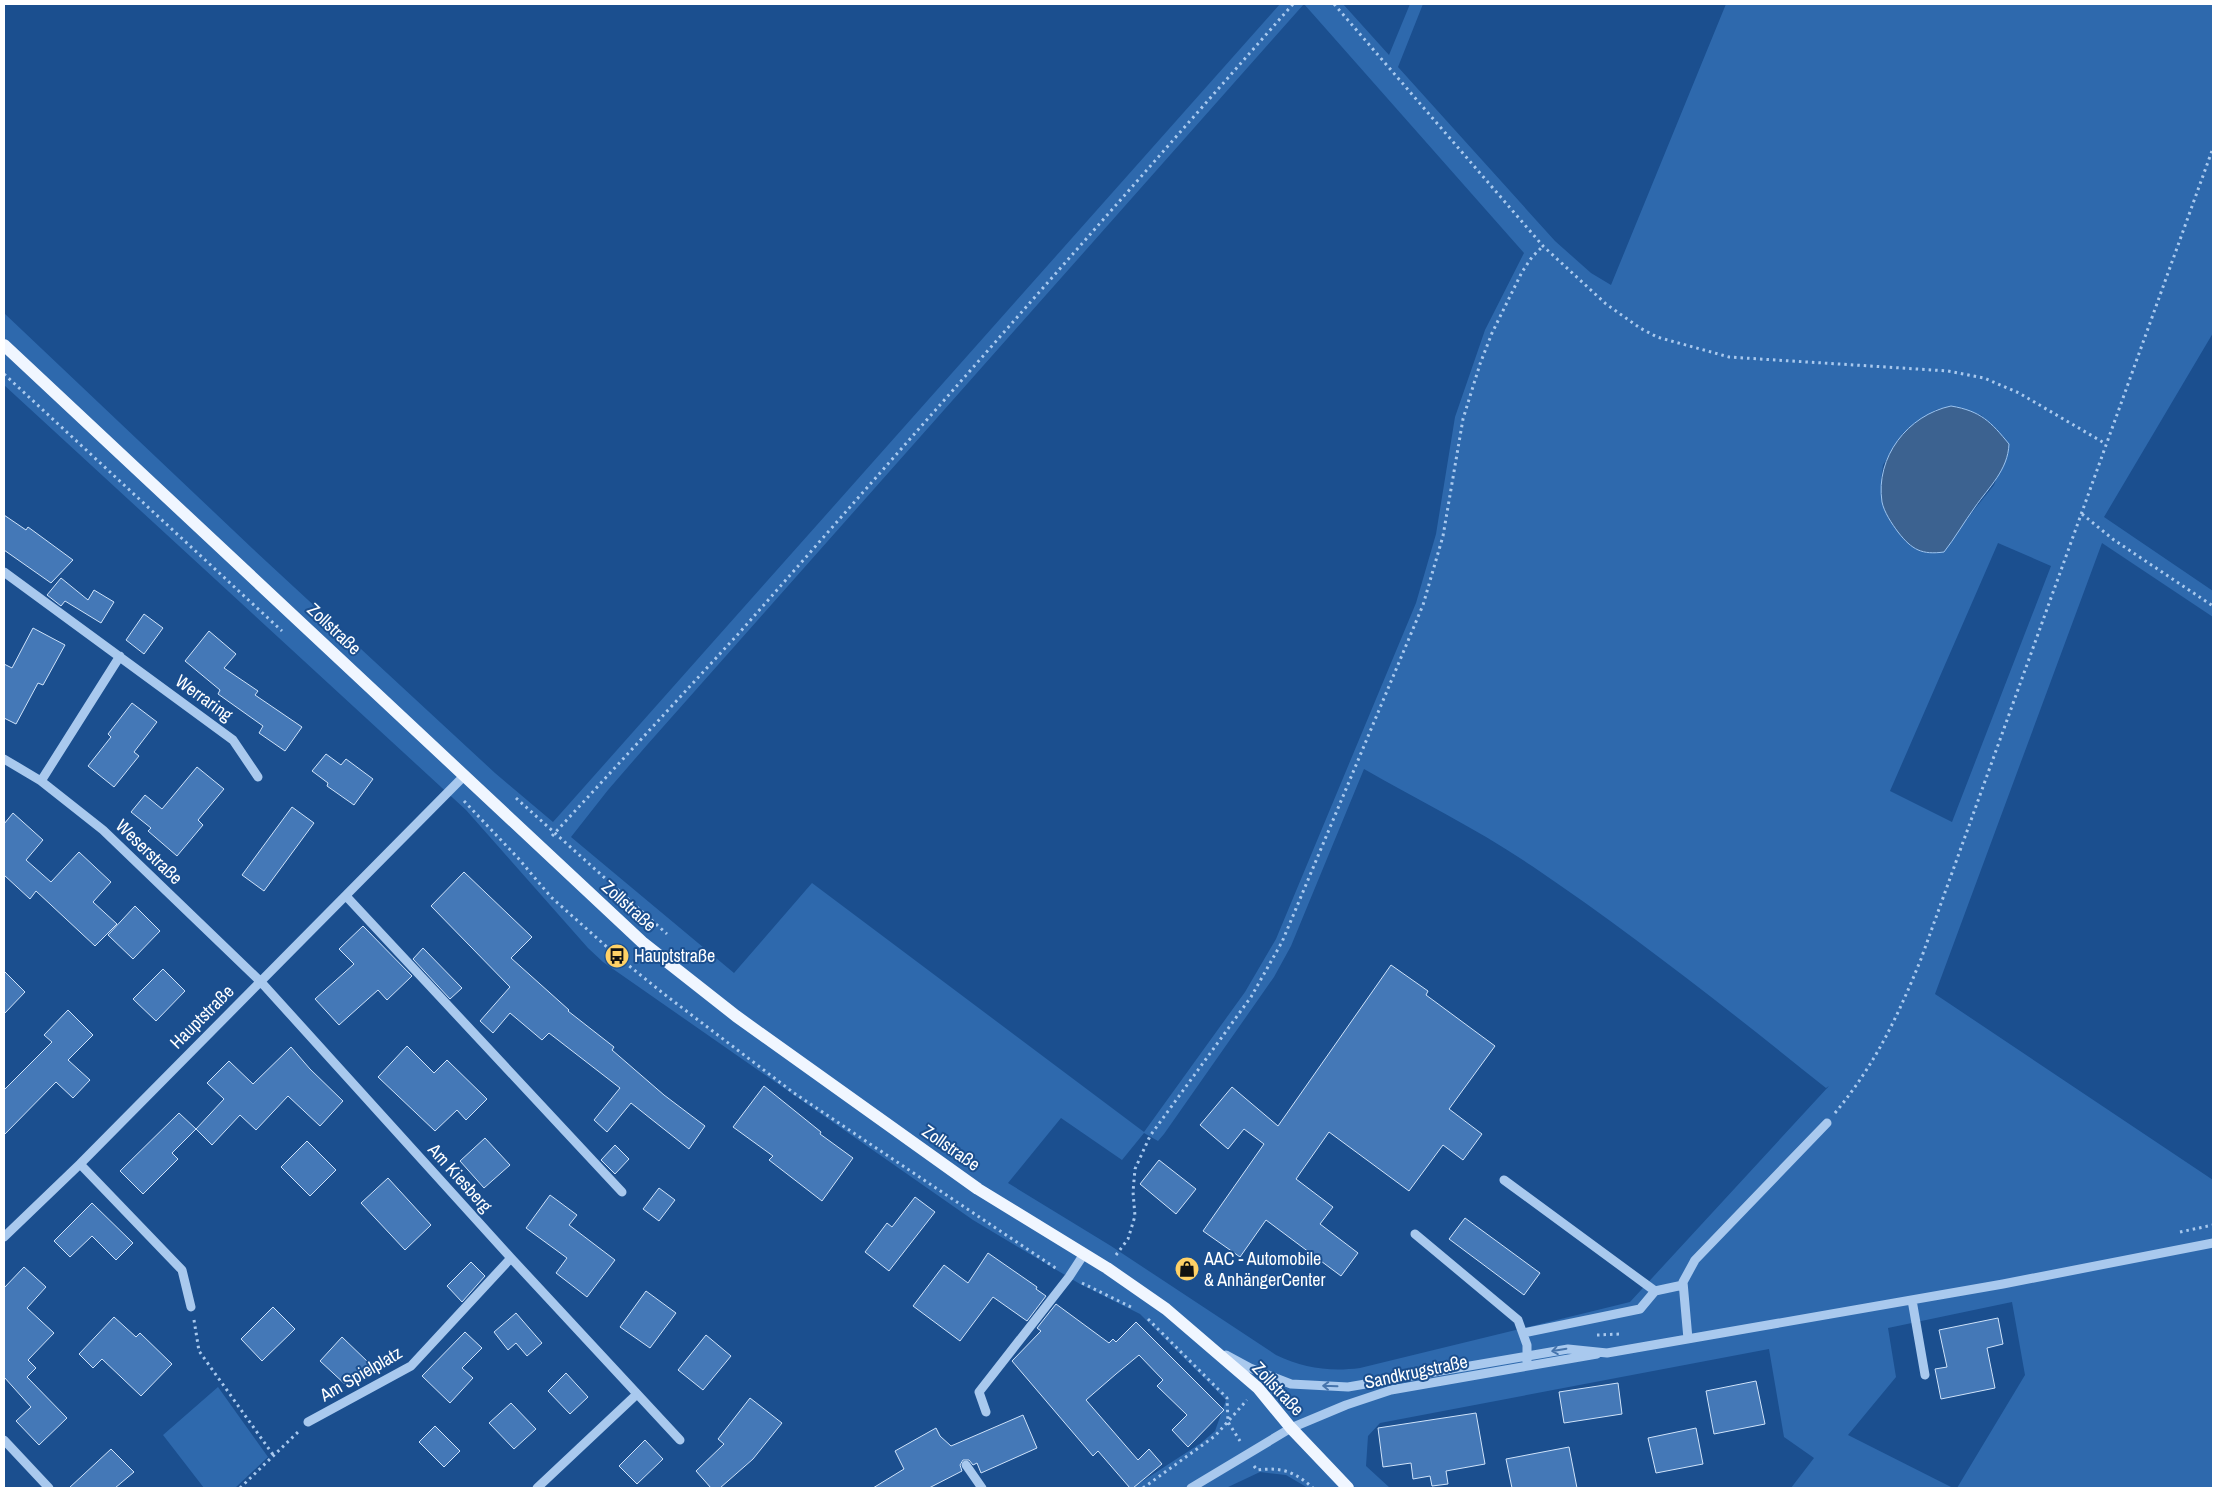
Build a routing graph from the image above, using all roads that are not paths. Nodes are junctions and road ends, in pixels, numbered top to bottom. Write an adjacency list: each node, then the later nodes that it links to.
1 (4, 344): 6 (main road, Zollstraße)
2 (4, 572): 3 (street, Werraring)
3 (120, 656): 5 (street, Werraring); 7 (street)
4 (4, 759): 7 (street, Weserstraße)
5 (258, 776)
6 (464, 776): 8 (street, Hauptstraße); 17 (main road, Zollstraße)
7 (41, 781): 9 (street, Weserstraße)
8 (346, 896): 9 (street, Hauptstraße); 13 (street)
9 (261, 982): 11 (street, Hauptstraße); 18 (street, Am Kiesberg)
10 (1828, 1123): 19 (street)
11 (80, 1164): 15 (street, Hauptstraße); 22 (street)
12 (1504, 1180): 20 (street)
13 (622, 1192)
14 (1415, 1234): 23 (street)
15 (4, 1237)
16 (2213, 1243): 21 (street)
17 (1084, 1254): 25 (main road, Zollstraße); 31 (street)
18 (511, 1258): 30 (street, Am Kiesberg); 32 (street, Am Spielplatz)
19 (1683, 1285): 20 (street); 24 (street)
20 (1655, 1292): 23 (street)
21 (1912, 1300): 24 (street); 29 (street)
22 (191, 1307)
23 (1523, 1333): 27 (street)
24 (1688, 1339): 26 (street)
25 (1203, 1341): 27 (street, one-way to 25); 33 (main road, Zollstraße)
26 (1607, 1352): 27 (street, one-way to 27); 28 (street, Sandkrugstraße)
27 (1527, 1356): 28 (street)
28 (1527, 1367): 33 (street, Sandkrugstraße)
29 (1924, 1375)
30 (638, 1394): 35 (street, Am Kiesberg); 38 (street)
31 (986, 1412)
32 (308, 1422)
33 (1291, 1428): 40 (street, Sandkrugstraße); 41 (main road, Zollstraße)
34 (4, 1440): 37 (street)
35 (680, 1440)
36 (966, 1465): 39 (street)
37 (49, 1488)
38 (537, 1488)
39 (982, 1488)
40 (1191, 1488)
41 (1348, 1488)

